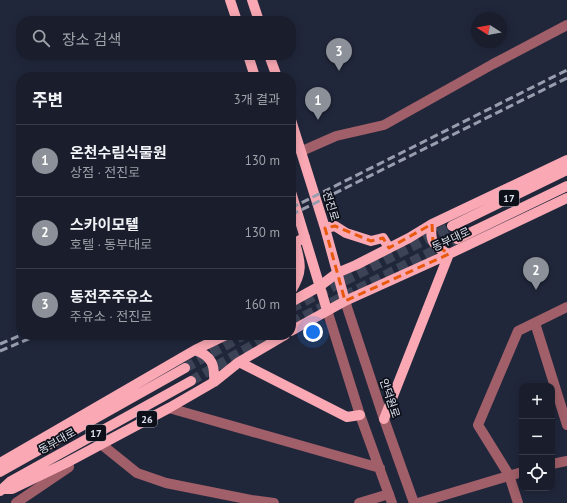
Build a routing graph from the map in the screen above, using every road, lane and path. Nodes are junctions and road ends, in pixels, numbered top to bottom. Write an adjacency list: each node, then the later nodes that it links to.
1 (230, 0): 3 (main road)
2 (252, 0): 4 (main road)
3 (235, 16)
4 (257, 16)
5 (567, 25): 11 (street)
6 (250, 60): 8 (main road)
7 (271, 60): 9 (main road)
8 (253, 72)
9 (274, 72)
10 (296, 135): 11 (main road, 전진로)
11 (302, 152): 19 (main road, 전진로)
12 (567, 160): 17 (main road)
13 (567, 170): 18 (main road, 동부대로 / 17)
14 (567, 186): 21 (main road, 동부대로 / 17)
15 (567, 198): 25 (main road, 동부대로)
16 (296, 208): 20 (main road)
17 (432, 224): 24 (main road); 25 (main road)
18 (452, 226)
19 (325, 228): 24 (main road); 26 (main road, 전진로)
20 (305, 237): 22 (main road); 28 (main road)
21 (458, 239)
22 (296, 242)
23 (296, 246): 27 (main road)
24 (389, 248): 26 (main road)
25 (449, 254): 30 (main road, 동부대로); 44 (main road)
26 (336, 273): 28 (main road); 30 (main road, 전진로)
27 (296, 283)
28 (320, 286): 29 (main road); 32 (main road)
29 (296, 299)
30 (345, 301): 32 (main road, 동부대로); 44 (street, 안덕원로)
31 (567, 307): 33 (street)
32 (327, 310): 34 (main road, 동부대로); 43 (street)
33 (535, 323): 45 (street); 54 (street)
34 (296, 328)
35 (216, 340): 37 (main road)
36 (276, 340): 38 (main road, 26)
37 (195, 350): 41 (main road); 48 (main road)
38 (239, 362): 41 (main road, 26); 43 (main road)
39 (185, 368): 52 (main road, 동부대로 / 17)
40 (191, 381): 55 (main road, 동부대로 / 17)
41 (214, 382): 42 (main road, 26)
42 (169, 408): 46 (main road, 26); 51 (street)
43 (360, 415): 51 (street)
44 (384, 419): 60 (street, 안덕원로)
45 (567, 425)
46 (101, 444): 49 (main road, 26); 58 (street)
47 (567, 461): 50 (street)
48 (0, 463)
49 (66, 463): 55 (main road, 26); 57 (street)
50 (555, 463)
51 (380, 468): 56 (street)
52 (0, 472)
53 (519, 473): 54 (street)
54 (509, 475): 61 (street); 62 (street)
55 (2, 490)
56 (391, 499): 59 (street)
57 (16, 503)
58 (274, 503)
59 (359, 503)
60 (414, 503)
61 (418, 503)
62 (518, 503)

